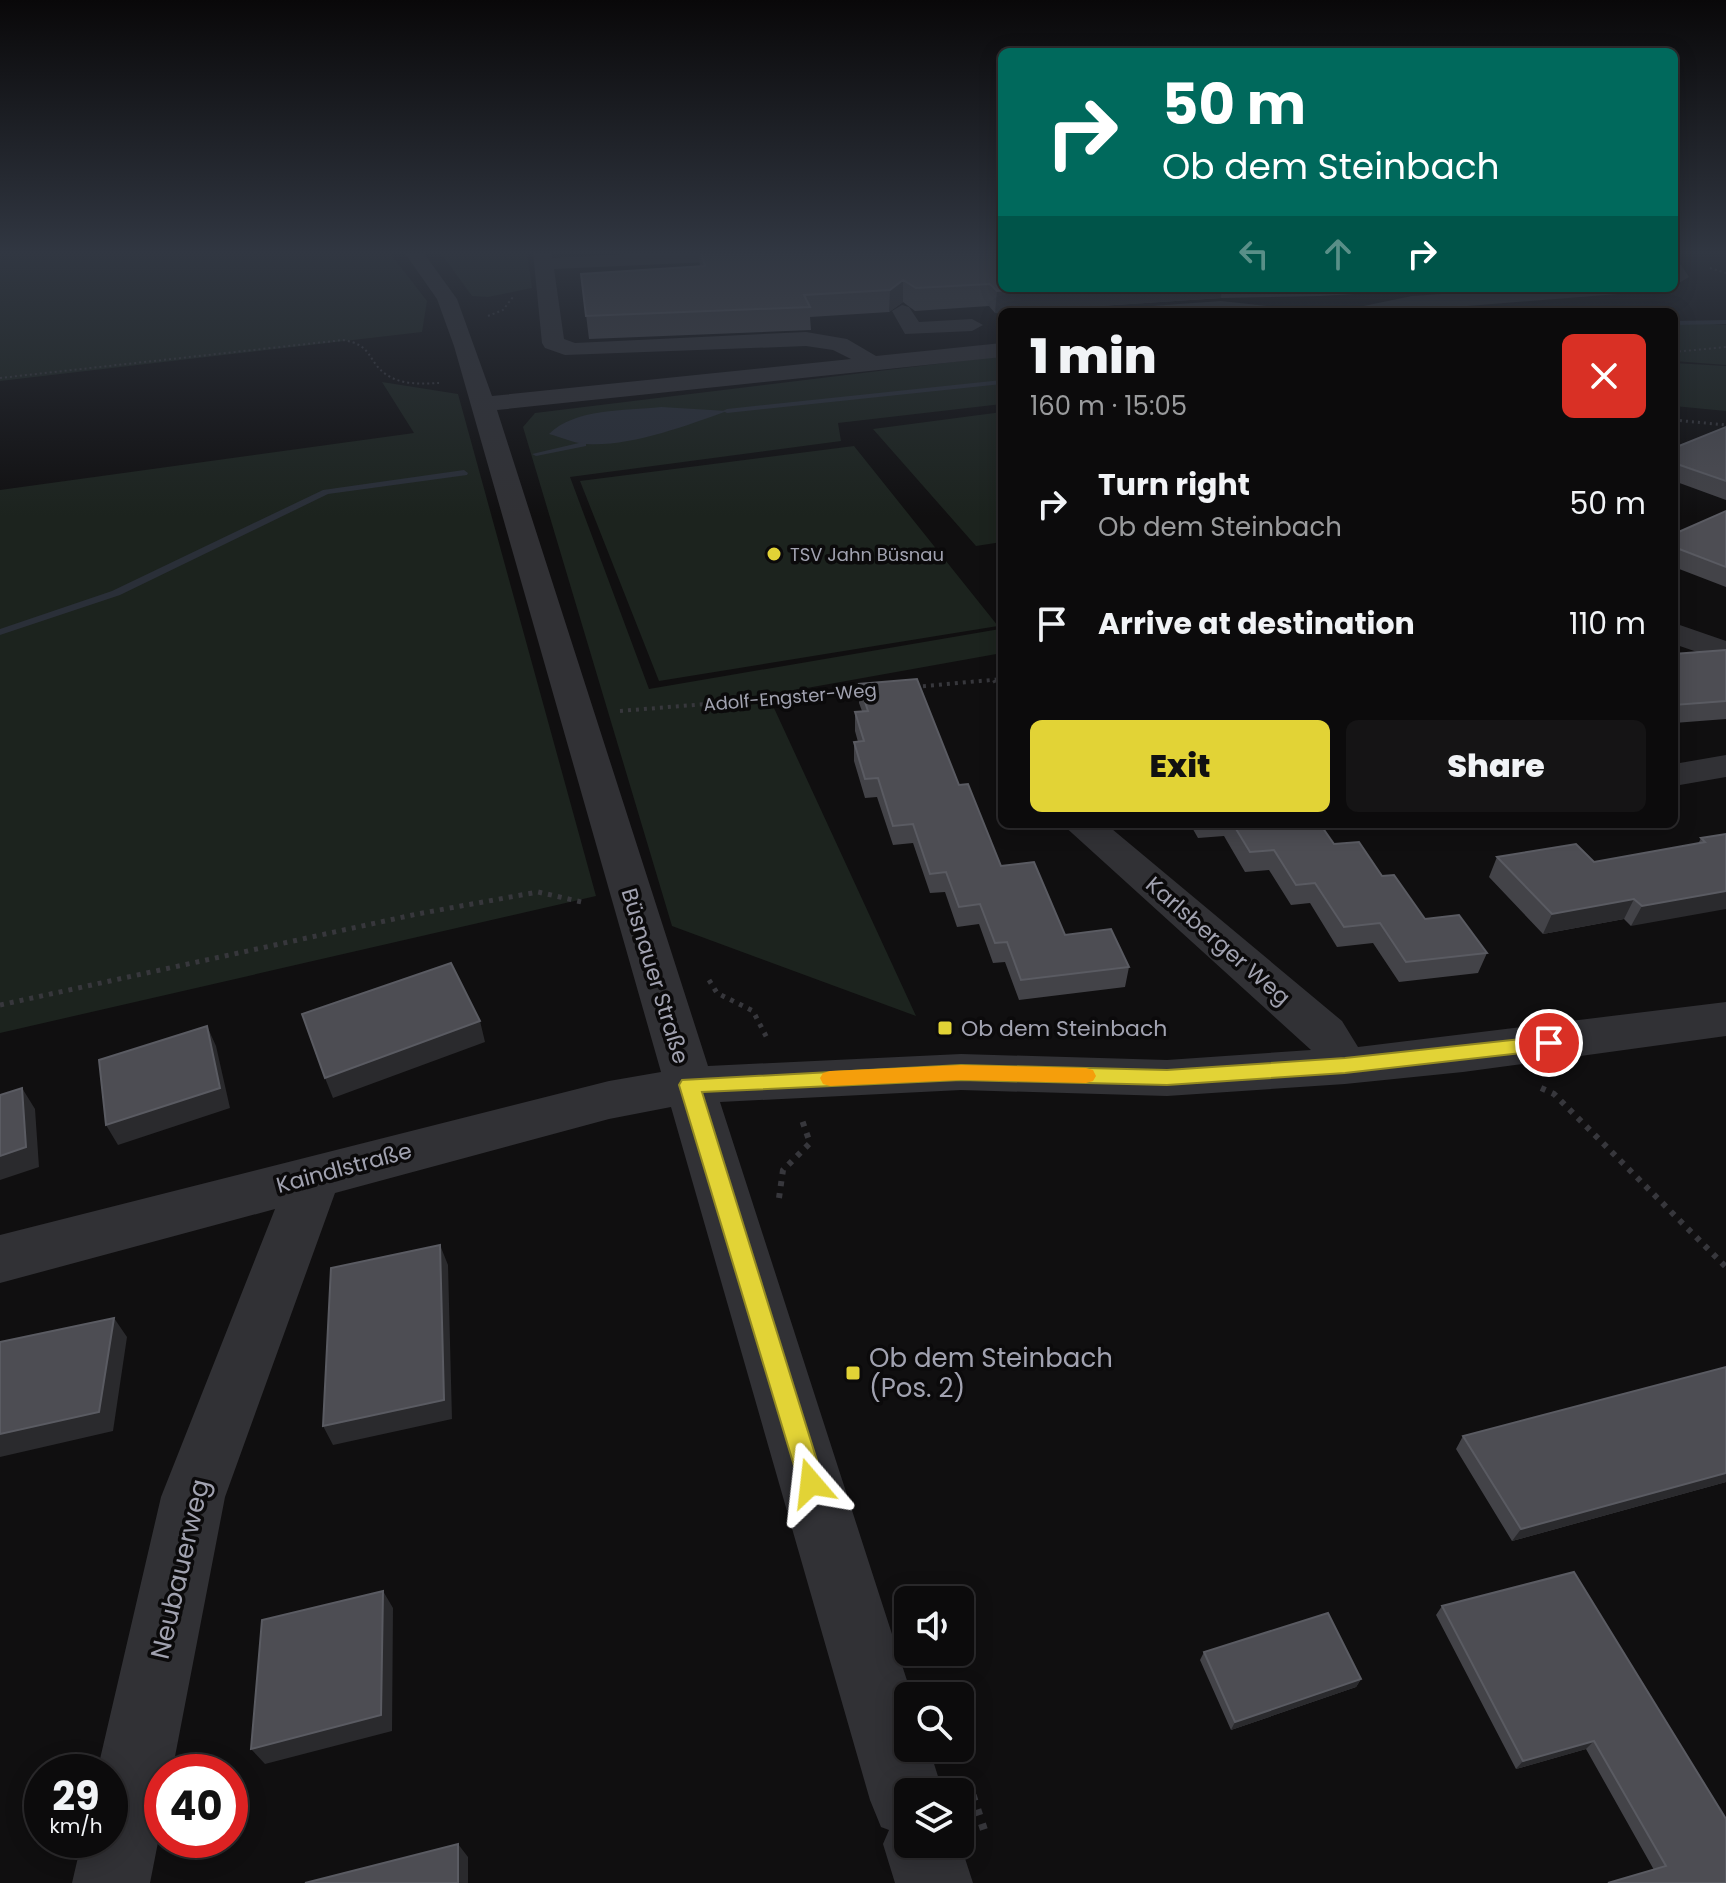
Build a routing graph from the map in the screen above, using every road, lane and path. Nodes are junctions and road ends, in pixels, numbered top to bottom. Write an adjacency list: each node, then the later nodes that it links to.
1 (461, 340): 11 (street, Büsnauer Straße)
2 (553, 340): 3 (street)
3 (744, 340)
4 (811, 340): 8 (street)
5 (1726, 347): 7 (path)
6 (998, 350): 8 (street)
7 (1678, 352)
8 (873, 364): 11 (street)
9 (0, 378): 10 (path)
10 (448, 383)
11 (482, 404): 21 (street, Büsnauer Straße)
12 (1678, 420): 13 (path)
13 (1726, 425)
14 (1678, 634): 15 (street)
15 (1726, 652)
16 (994, 680): 17 (path, Adolf-Engster-Weg); 18 (path, Adolf-Engster-Weg); 19 (path)
17 (998, 680)
18 (901, 688)
19 (998, 688)
20 (870, 690): 21 (path, Adolf-Engster-Weg)
21 (579, 715): 29 (street, Büsnauer Straße)
22 (1726, 766): 23 (street)
23 (1678, 774)
24 (1087, 828): 28 (street, Karlsberger Weg)
25 (590, 904): 26 (path)
26 (0, 1005)
27 (1726, 1019): 28 (street)
28 (1345, 1066): 29 (street)
29 (689, 1085): 31 (street, Kaindlstraße); 35 (street, Büsnauer Straße)
30 (1554, 1094): 33 (path)
31 (315, 1175): 32 (street, Kaindlstraße); 37 (street, Neubauerweg)
32 (0, 1259)
33 (1726, 1267)
34 (962, 1763): 36 (path)
35 (901, 1778)
36 (960, 1778)
37 (111, 1883)

